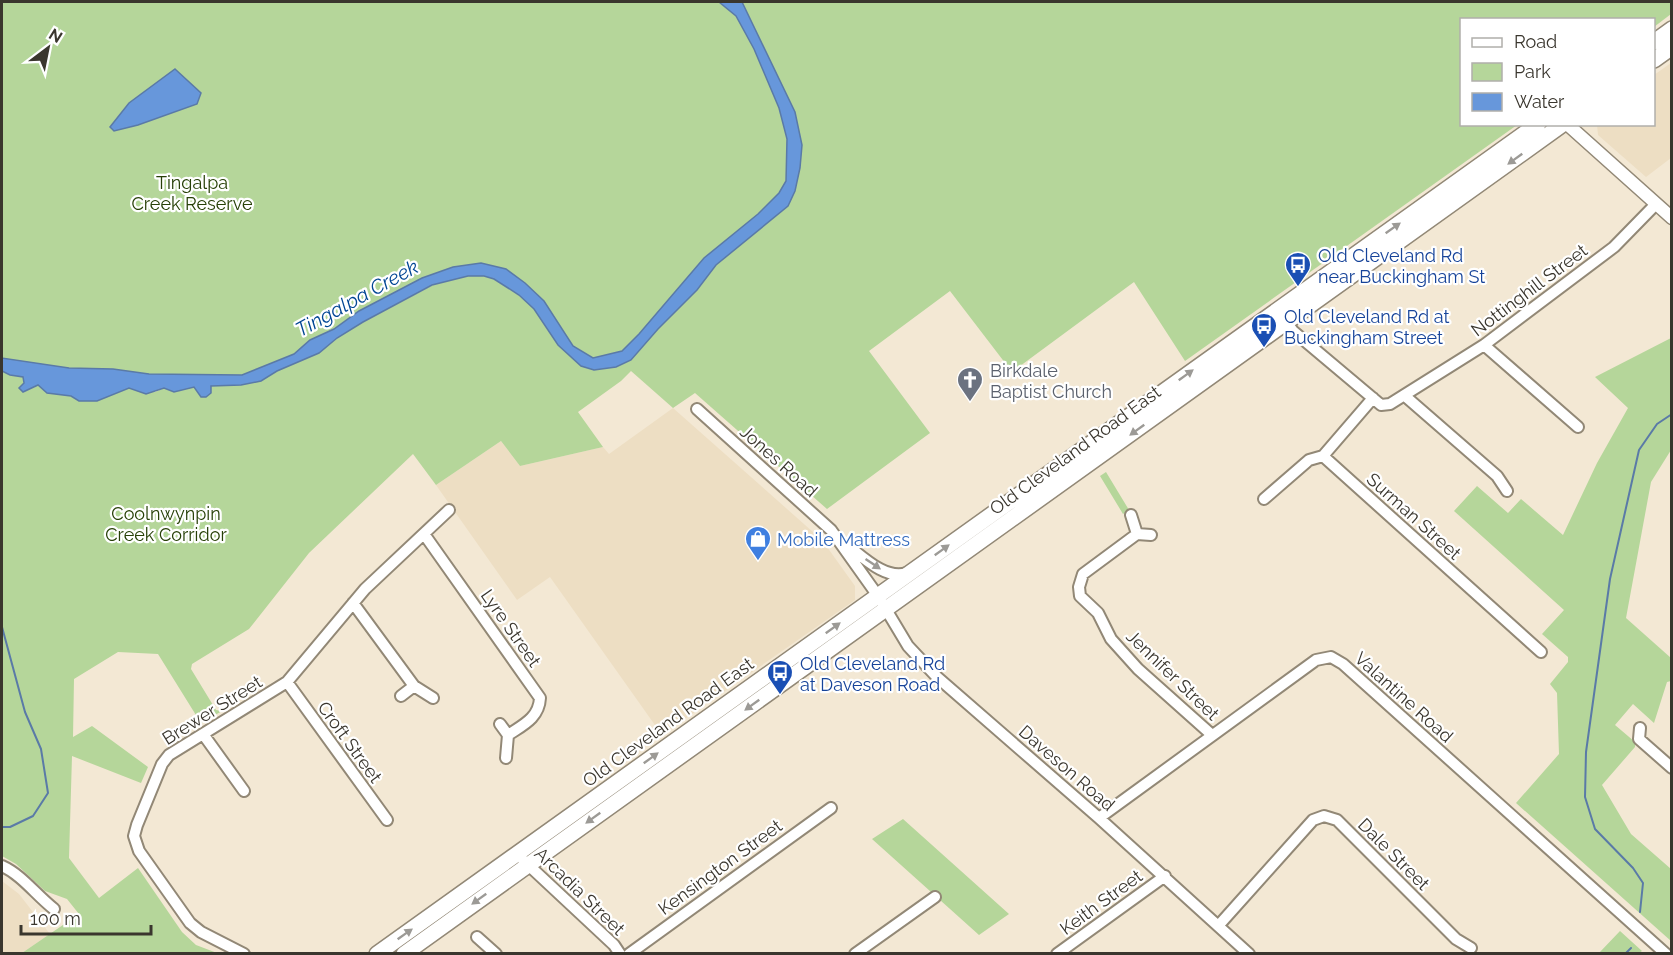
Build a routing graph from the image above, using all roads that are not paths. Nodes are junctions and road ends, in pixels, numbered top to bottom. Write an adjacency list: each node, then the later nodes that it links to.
1 (1671, 29): 2 (main road)
2 (1655, 41)
3 (1671, 47): 4 (main road)
4 (1655, 59)
5 (1535, 126): 10 (main road, Old Cleveland Road East, one-way to 5)
6 (1562, 126): 10 (main road, Old Cleveland Road East, one-way to 10)
7 (1567, 126): 8 (street)
8 (1656, 204): 9 (street); 11 (street, Nottinghill Street)
9 (1671, 218)
10 (1282, 317): 13 (street); 25 (main road, Old Cleveland Road East, one-way to 10); 27 (main road, Old Cleveland Road East, one-way to 27)
11 (1484, 345): 12 (street, Nottinghill Street); 15 (street)
12 (1405, 396): 13 (street, Nottinghill Street); 17 (street)
13 (1377, 401): 16 (street)
14 (697, 408): 24 (street, Jones Road)
15 (1578, 427)
16 (1323, 456): 18 (street); 28 (street, Surman Street)
17 (1507, 491)
18 (1264, 499)
19 (449, 510): 21 (street, Brewer Street)
20 (1131, 515): 22 (street)
21 (424, 534): 26 (street, Brewer Street); 36 (street, Lyre Street)
22 (1137, 534): 23 (street); 37 (street, Jennifer Street)
23 (1151, 535)
24 (838, 539): 25 (street, Jones Road, one-way to 25); 27 (street, Jones Road)
25 (912, 572): 27 (main road, Old Cleveland Road East)
26 (353, 603): 29 (street, Brewer Street); 30 (street)
27 (881, 603): 42 (street, Daveson Road); 44 (main road, Old Cleveland Road East)
28 (1541, 652)
29 (287, 682): 35 (street, Brewer Street); 43 (street, Croft Street)
30 (414, 686): 31 (street); 32 (street)
31 (400, 696)
32 (433, 698)
33 (500, 724): 36 (street)
34 (1640, 728): 39 (street)
35 (203, 734): 40 (street); 52 (street, Brewer Street)
36 (508, 735): 38 (street)
37 (1212, 735): 42 (street, Valantine Road); 61 (street, Valantine Road)
38 (506, 758)
39 (1671, 768)
40 (244, 791)
41 (831, 808): 57 (street, Kensington Street)
42 (1099, 818): 46 (street, Daveson Road)
43 (387, 820)
44 (522, 859): 53 (main road, Old Cleveland Road East, one-way to 44); 54 (main road, Old Cleveland Road East, one-way to 54); 56 (street, Arcadia Street)
45 (2, 866): 48 (street)
46 (1165, 876): 49 (street, Daveson Road); 59 (street, Keith Street)
47 (935, 897): 58 (street)
48 (54, 909)
49 (1219, 925): 51 (street, Dale Street); 60 (street, Daveson Road)
50 (477, 937): 55 (street)
51 (1471, 948)
52 (244, 954)
53 (377, 954)
54 (404, 954)
55 (496, 954)
56 (620, 954)
57 (629, 954)
58 (855, 954)
59 (1057, 954)
60 (1250, 954)
61 (1666, 954)

